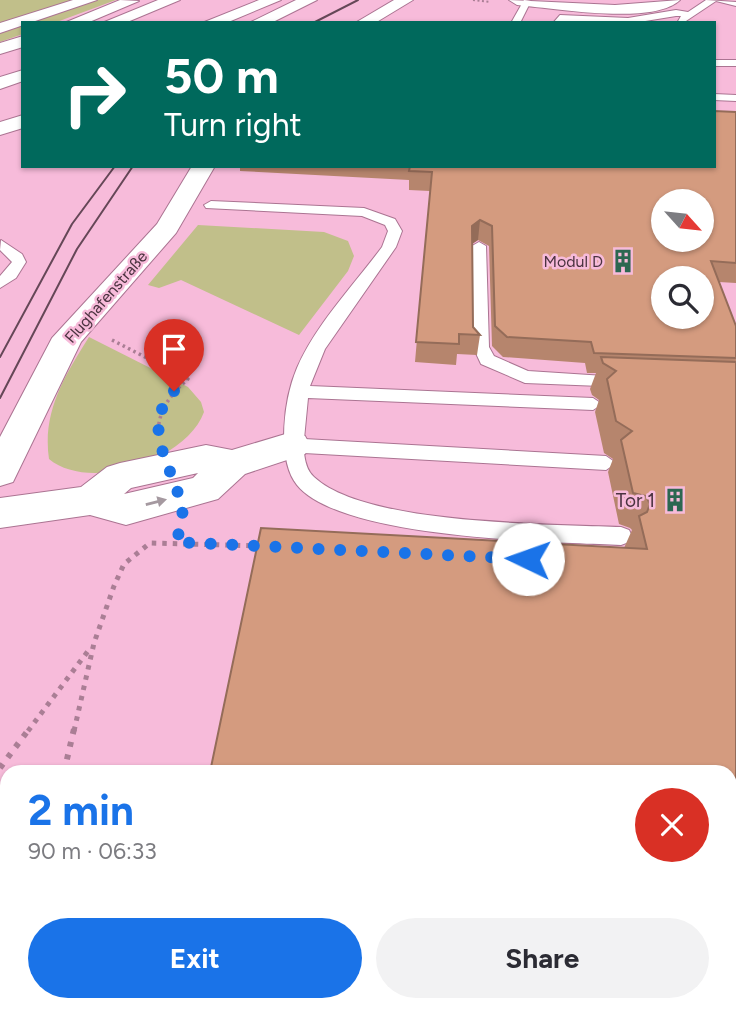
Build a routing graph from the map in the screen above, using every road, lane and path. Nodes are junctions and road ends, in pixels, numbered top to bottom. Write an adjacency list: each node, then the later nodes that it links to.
1 (89, 0): 14 (main road)
2 (133, 0): 15 (main road)
3 (172, 0): 16 (main road)
4 (273, 0): 17 (main road)
5 (309, 0): 18 (main road)
6 (405, 0): 19 (main road)
7 (517, 0): 11 (main road)
8 (672, 0): 11 (main road)
9 (712, 0): 13 (lane)
10 (719, 0): 12 (lane)
11 (527, 1): 20 (lane)
12 (736, 4)
13 (692, 15): 22 (lane); 24 (lane)
14 (25, 21)
15 (77, 21)
16 (115, 21)
17 (215, 21)
18 (262, 21)
19 (367, 21)
20 (516, 21)
21 (558, 21): 23 (lane)
22 (628, 21)
23 (628, 21)
24 (679, 21)
25 (21, 22): 26 (main road)
26 (0, 29)
27 (21, 42): 28 (main road)
28 (0, 49)
29 (21, 54): 30 (main road)
30 (0, 61)
31 (716, 63): 32 (lane)
32 (736, 63)
33 (21, 76): 34 (main road)
34 (0, 83)
35 (21, 87): 36 (main road)
36 (0, 94)
37 (716, 97): 38 (lane)
38 (736, 98)
39 (21, 122): 40 (main road)
40 (0, 129)
41 (203, 168): 52 (main road, Flughafenstraße)
42 (211, 205): 48 (lane)
43 (1, 244): 45 (lane)
44 (480, 246): 47 (lane)
45 (0, 283)
46 (107, 338): 53 (path)
47 (640, 383)
48 (301, 392): 49 (lane); 50 (lane)
49 (593, 404)
50 (292, 445): 51 (lane); 53 (main road); 55 (lane)
51 (606, 463)
52 (0, 472)
53 (173, 481): 54 (main road); 56 (path)
54 (0, 513)
55 (621, 536)
56 (176, 542): 57 (path); 58 (path)
57 (271, 547)
58 (94, 643): 59 (path); 60 (path)
59 (2, 765)
60 (66, 765)

